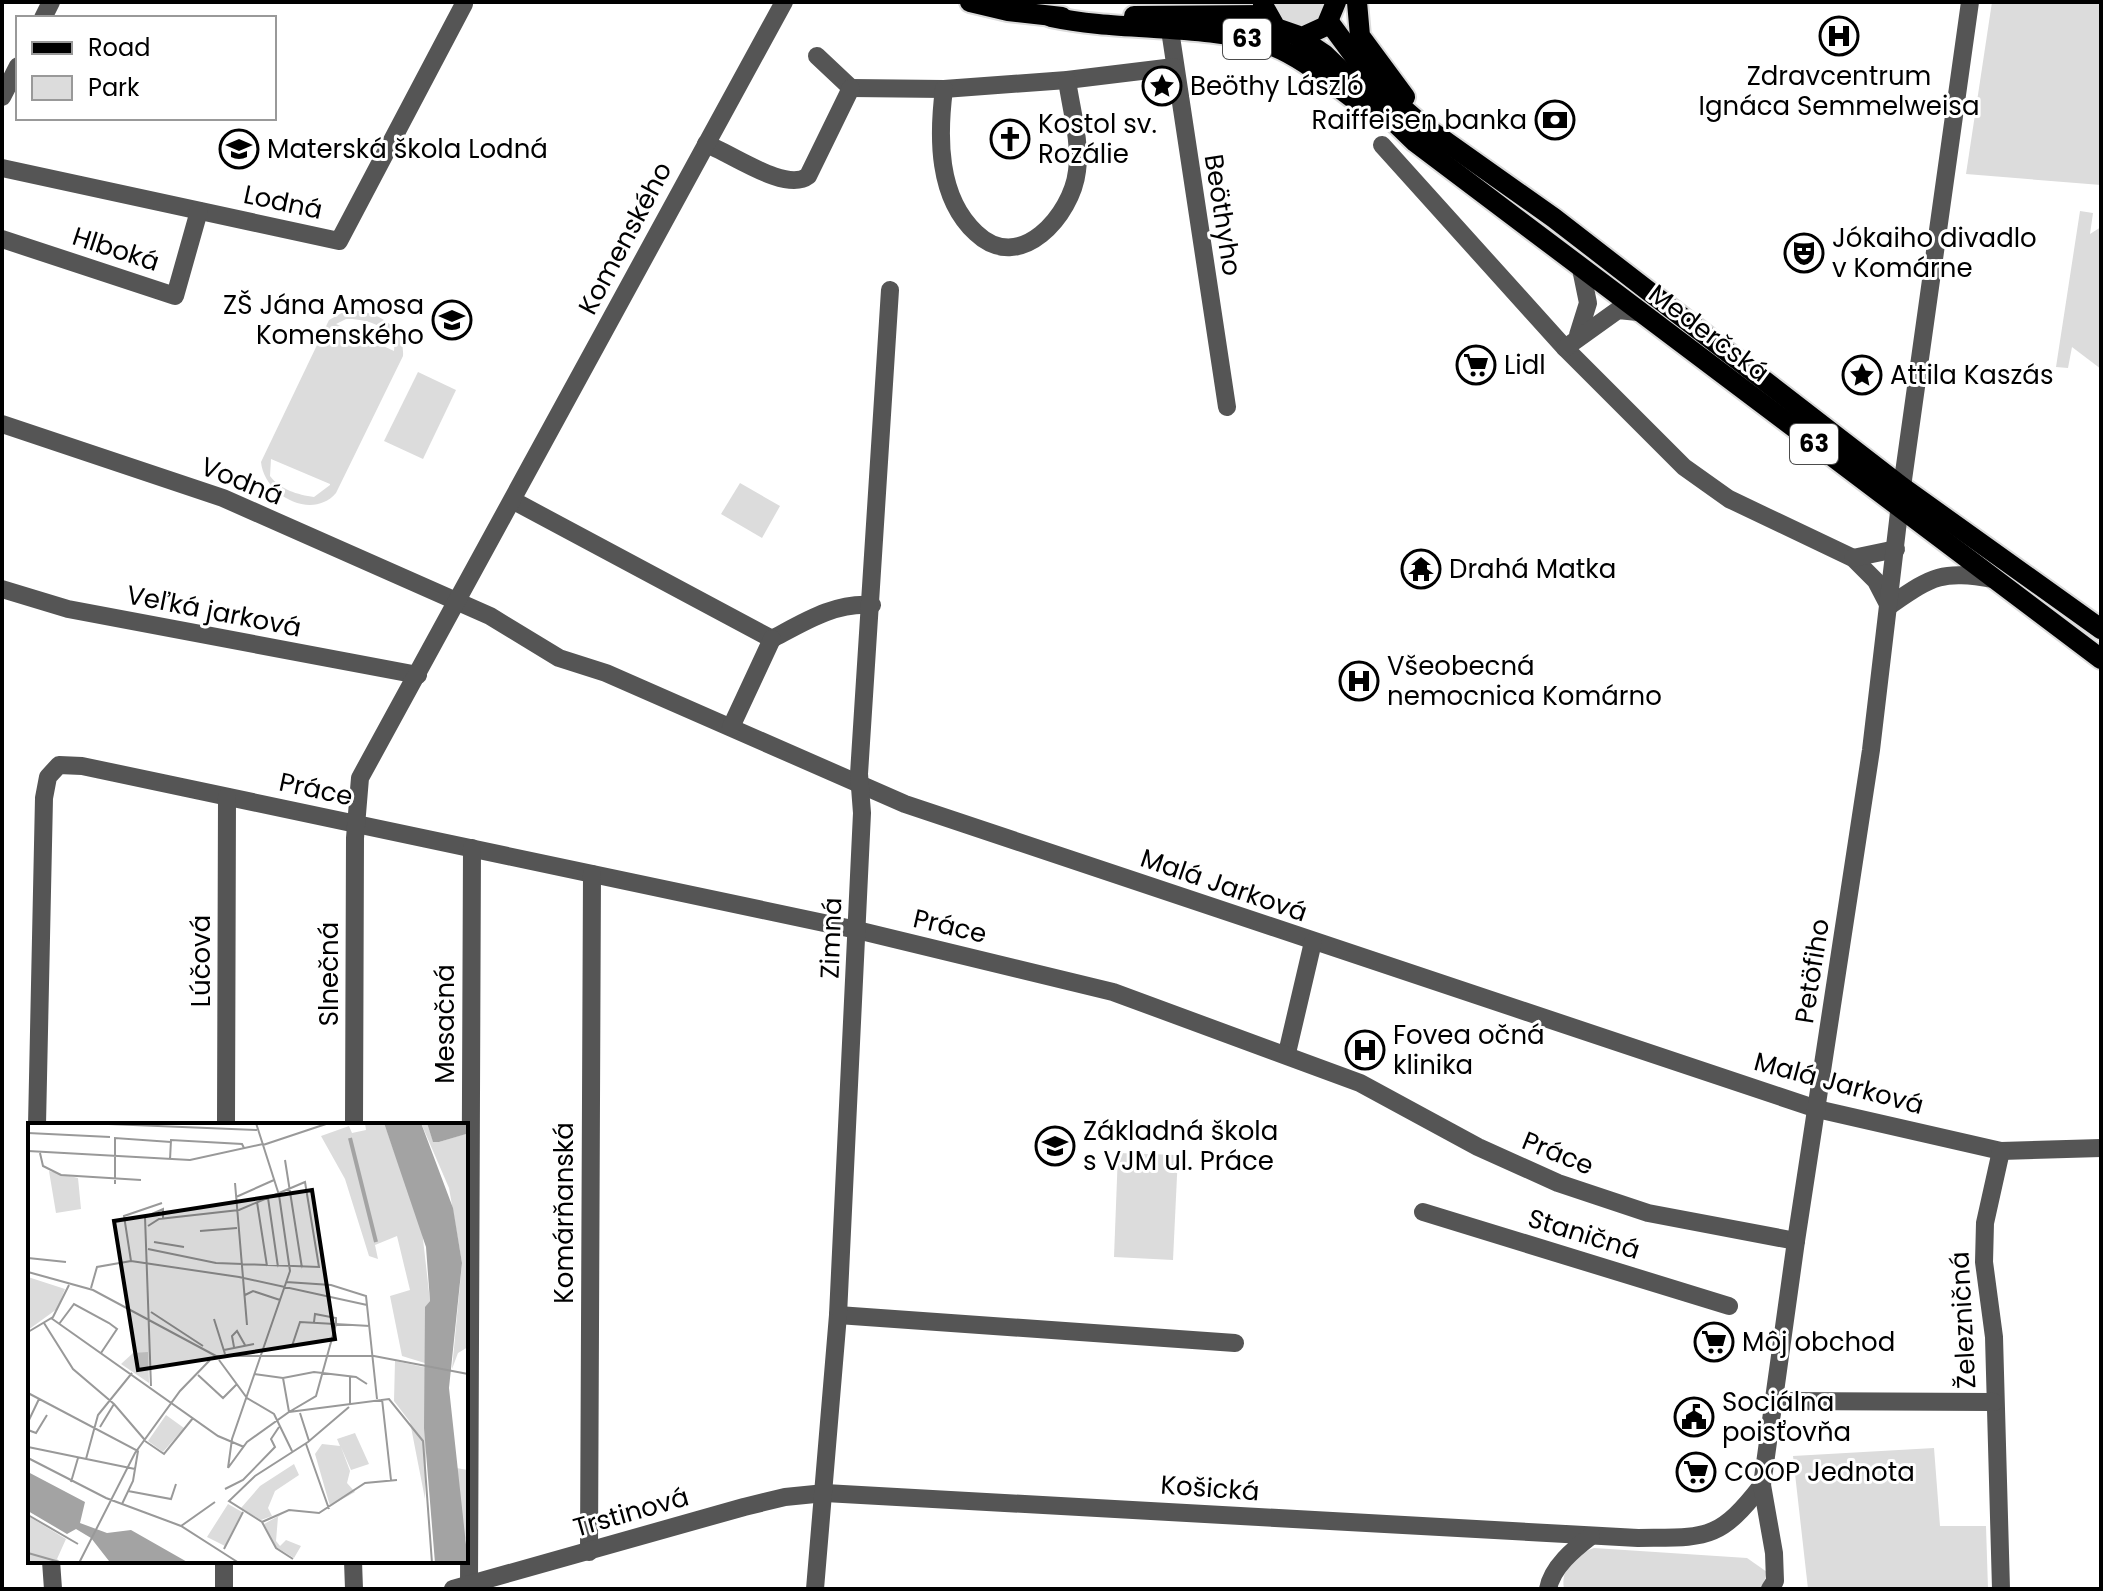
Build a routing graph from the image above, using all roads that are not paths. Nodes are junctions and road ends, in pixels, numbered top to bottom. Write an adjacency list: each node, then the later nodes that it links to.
1 (784, 2): 20 (street, Komenského)
2 (970, 2): 8 (main road, 63)
3 (1336, 2): 9 (main road)
4 (1357, 2): 21 (main road)
5 (1970, 2): 32 (street, Petöfiho)
6 (464, 4): 24 (street, Lodná)
7 (1264, 9): 8 (main road, 63); 11 (main road, 63)
8 (1051, 17): 10 (main road, 63)
9 (1329, 22): 11 (main road, 63); 21 (main road, Mederčská / 63)
10 (1170, 30): 13 (street, Beöthyho); 19 (main road, 63)
11 (1297, 36): 19 (main road, Mederčská / 63)
12 (817, 56): 16 (street)
13 (1174, 67): 15 (street); 30 (street, Beöthyho)
14 (16, 70): 18 (street)
15 (1067, 80): 17 (street); 17 (street)
16 (851, 88): 17 (street); 20 (street)
17 (944, 89)
18 (2, 97)
19 (1415, 142): 26 (main road, Mederčská / 63)
20 (706, 144): 33 (street, Komenského)
21 (1454, 144): 32 (main road, Mederčská / 63)
22 (1382, 145): 29 (street)
23 (2, 168): 24 (street, Lodná)
24 (199, 211): 25 (street, Hlboká)
25 (2, 239)
26 (1581, 269): 28 (main road, Mederčská / 63); 29 (street)
27 (890, 290): 40 (street, Zimná)
28 (1638, 312): 29 (street); 34 (main road, Mederčská / 63)
29 (1571, 342): 36 (street)
30 (1227, 407)
31 (2, 424): 39 (street, Vodná)
32 (1902, 487): 34 (street, Petöfiho); 42 (main road, Mederčská / 63)
33 (514, 501): 39 (street, Komenského); 43 (street)
34 (1900, 509): 35 (street, Petöfiho); 37 (main road, Mederčská / 63)
35 (1896, 549): 36 (street); 41 (street, Petöfiho)
36 (1853, 558): 41 (street)
37 (1994, 579): 41 (street); 44 (main road, Mederčská / 63)
38 (2, 589): 45 (street, Veľká jarková)
39 (457, 602): 45 (street, Komenského); 46 (street, Malá Jarková)
40 (872, 605): 43 (street); 47 (street, Zimná)
41 (1889, 606): 55 (street, Petöfiho)
42 (2101, 629)
43 (772, 639): 46 (street)
44 (2101, 659)
45 (418, 675): 49 (street, Komenského)
46 (731, 727): 47 (street, Malá Jarková)
47 (860, 785): 52 (street, Zimná); 53 (street, Malá Jarková)
48 (227, 797): 49 (street, Práce); 56 (street, Práce); 57 (street, Lúčová)
49 (356, 824): 50 (street, Práce); 58 (street, Slnečná)
50 (472, 848): 51 (street, Práce); 59 (street, Mesačná)
51 (592, 874): 52 (street, Práce); 72 (street, Komárňanská)
52 (857, 930): 54 (street, Práce); 65 (street, Zimná)
53 (1313, 942): 54 (street); 55 (street, Malá Jarková)
54 (1287, 1053): 63 (street, Práce)
55 (1817, 1109): 61 (street, Malá Jarková); 63 (street, Petöfiho)
56 (37, 1123)
57 (226, 1123)
58 (354, 1123)
59 (468, 1123)
60 (2101, 1148): 61 (street)
61 (2001, 1151): 68 (street, Železničná)
62 (1423, 1212): 64 (street, Staničná)
63 (1796, 1241): 67 (street, Petöfiho)
64 (1729, 1306)
65 (838, 1315): 66 (street); 70 (street, Zimná)
66 (1235, 1343)
67 (1776, 1401): 68 (street); 69 (street, Petöfiho)
68 (1994, 1402): 84 (street, Železničná)
69 (1762, 1485): 71 (street); 83 (street, Petöfiho)
70 (825, 1493): 71 (street, Košická); 72 (street, Trstinová); 82 (street, Zimná)
71 (1591, 1536): 77 (street)
72 (589, 1552): 78 (street, Trstinová)
73 (51, 1563): 79 (street)
74 (224, 1563): 80 (street)
75 (353, 1563): 81 (street)
76 (461, 1563): 78 (street, Mesačná)
77 (1549, 1584)
78 (461, 1587)
79 (53, 1589)
80 (224, 1589)
81 (354, 1589)
82 (815, 1589)
83 (1770, 1589)
84 (2001, 1589)

